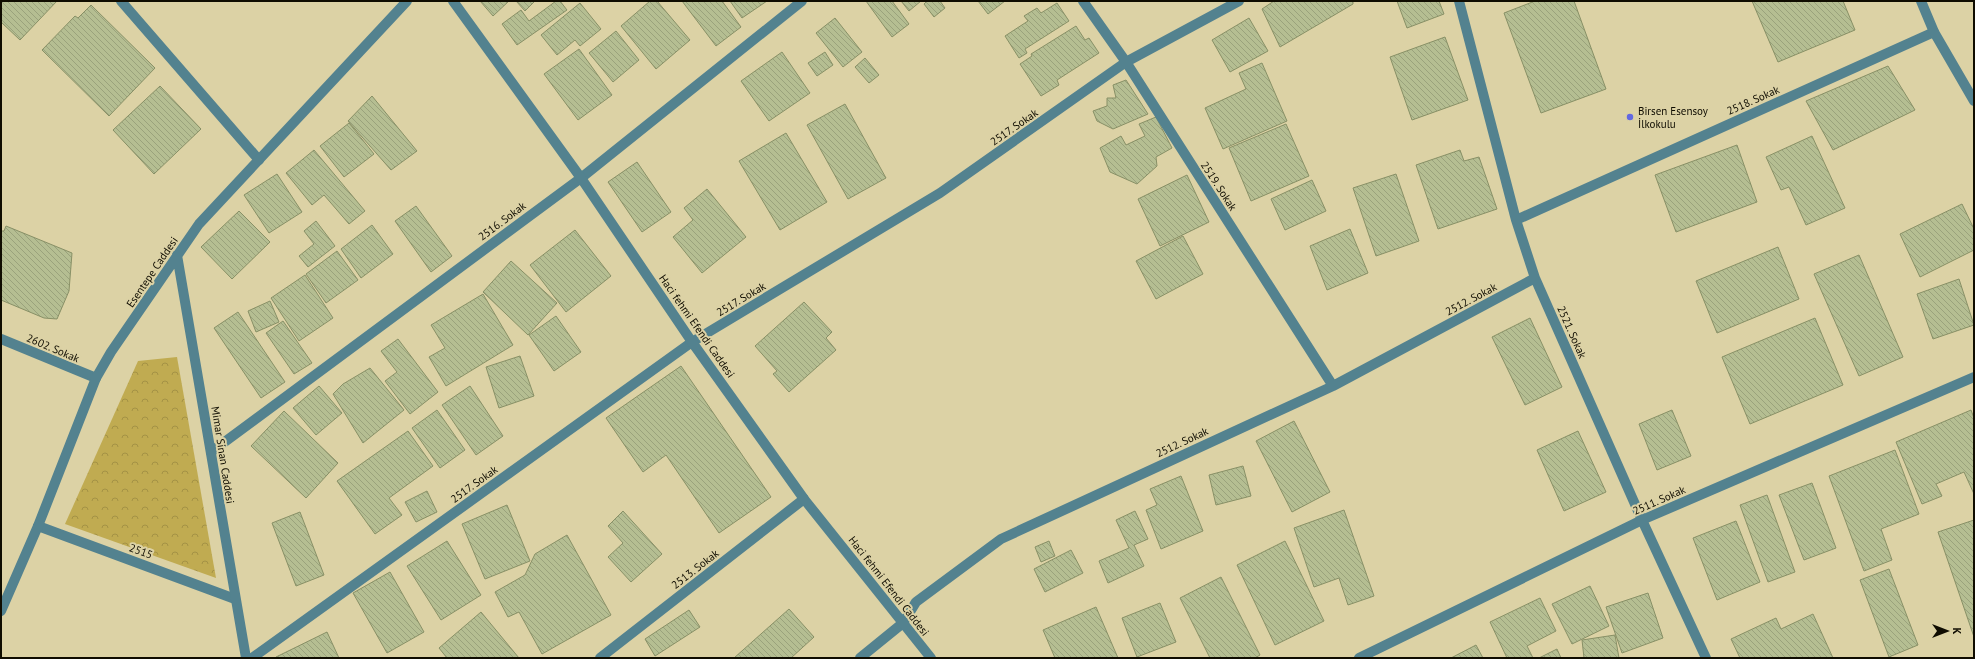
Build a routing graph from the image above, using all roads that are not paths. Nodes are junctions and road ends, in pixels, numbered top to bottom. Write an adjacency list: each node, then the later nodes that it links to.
1 (121, 1): 12 (street)
2 (407, 1): 12 (street, Esentepe Caddesi)
3 (454, 1): 13 (street, Haci fehmi Efendi Caddesi)
4 (802, 1): 13 (street, 2516. Sokak)
5 (1083, 1): 10 (street, 2519. Sokak)
6 (1239, 1): 10 (street, 2517. Sokak)
7 (1459, 1): 14 (street, 2521. Sokak)
8 (1921, 1): 9 (street)
9 (1934, 32): 11 (street); 14 (street, 2518. Sokak)
10 (1126, 62): 18 (street, 2517. Sokak); 21 (street, 2519. Sokak)
11 (1974, 101)
12 (259, 160): 15 (street, Esentepe Caddesi)
13 (580, 178): 18 (street, Haci fehmi Efendi Caddesi); 22 (street, 2516. Sokak)
14 (1516, 220): 16 (street, 2521. Sokak)
15 (177, 255): 20 (street, Esentepe Caddesi); 22 (street, Mimar Sinan Caddesi)
16 (1535, 278): 21 (street, 2512. Sokak); 24 (street, 2521. Sokak)
17 (1, 339): 20 (street, 2602. Sokak)
18 (692, 342): 23 (street, Haci fehmi Efendi Caddesi); 30 (street, 2517. Sokak)
19 (1974, 377): 24 (street, 2511. Sokak)
20 (96, 378): 25 (street, Esentepe Caddesi)
21 (1333, 386): 28 (street, 2512. Sokak)
22 (211, 452): 26 (street, Mimar Sinan Caddesi)
23 (804, 498): 28 (street, Haci fehmi Efendi Caddesi); 31 (street, 2513. Sokak)
24 (1642, 520): 34 (street, 2511. Sokak); 35 (street, 2521. Sokak)
25 (38, 526): 26 (street, 2515); 27 (street, Esentepe Caddesi)
26 (235, 598): 29 (street, Mimar Sinan Caddesi)
27 (1, 611)
28 (903, 623): 32 (street, 2512. Sokak); 33 (street, Haci fehmi Efendi Caddesi)
29 (246, 658)
30 (252, 658)
31 (600, 658)
32 (860, 658)
33 (931, 658)
34 (1358, 658)
35 (1706, 658)

